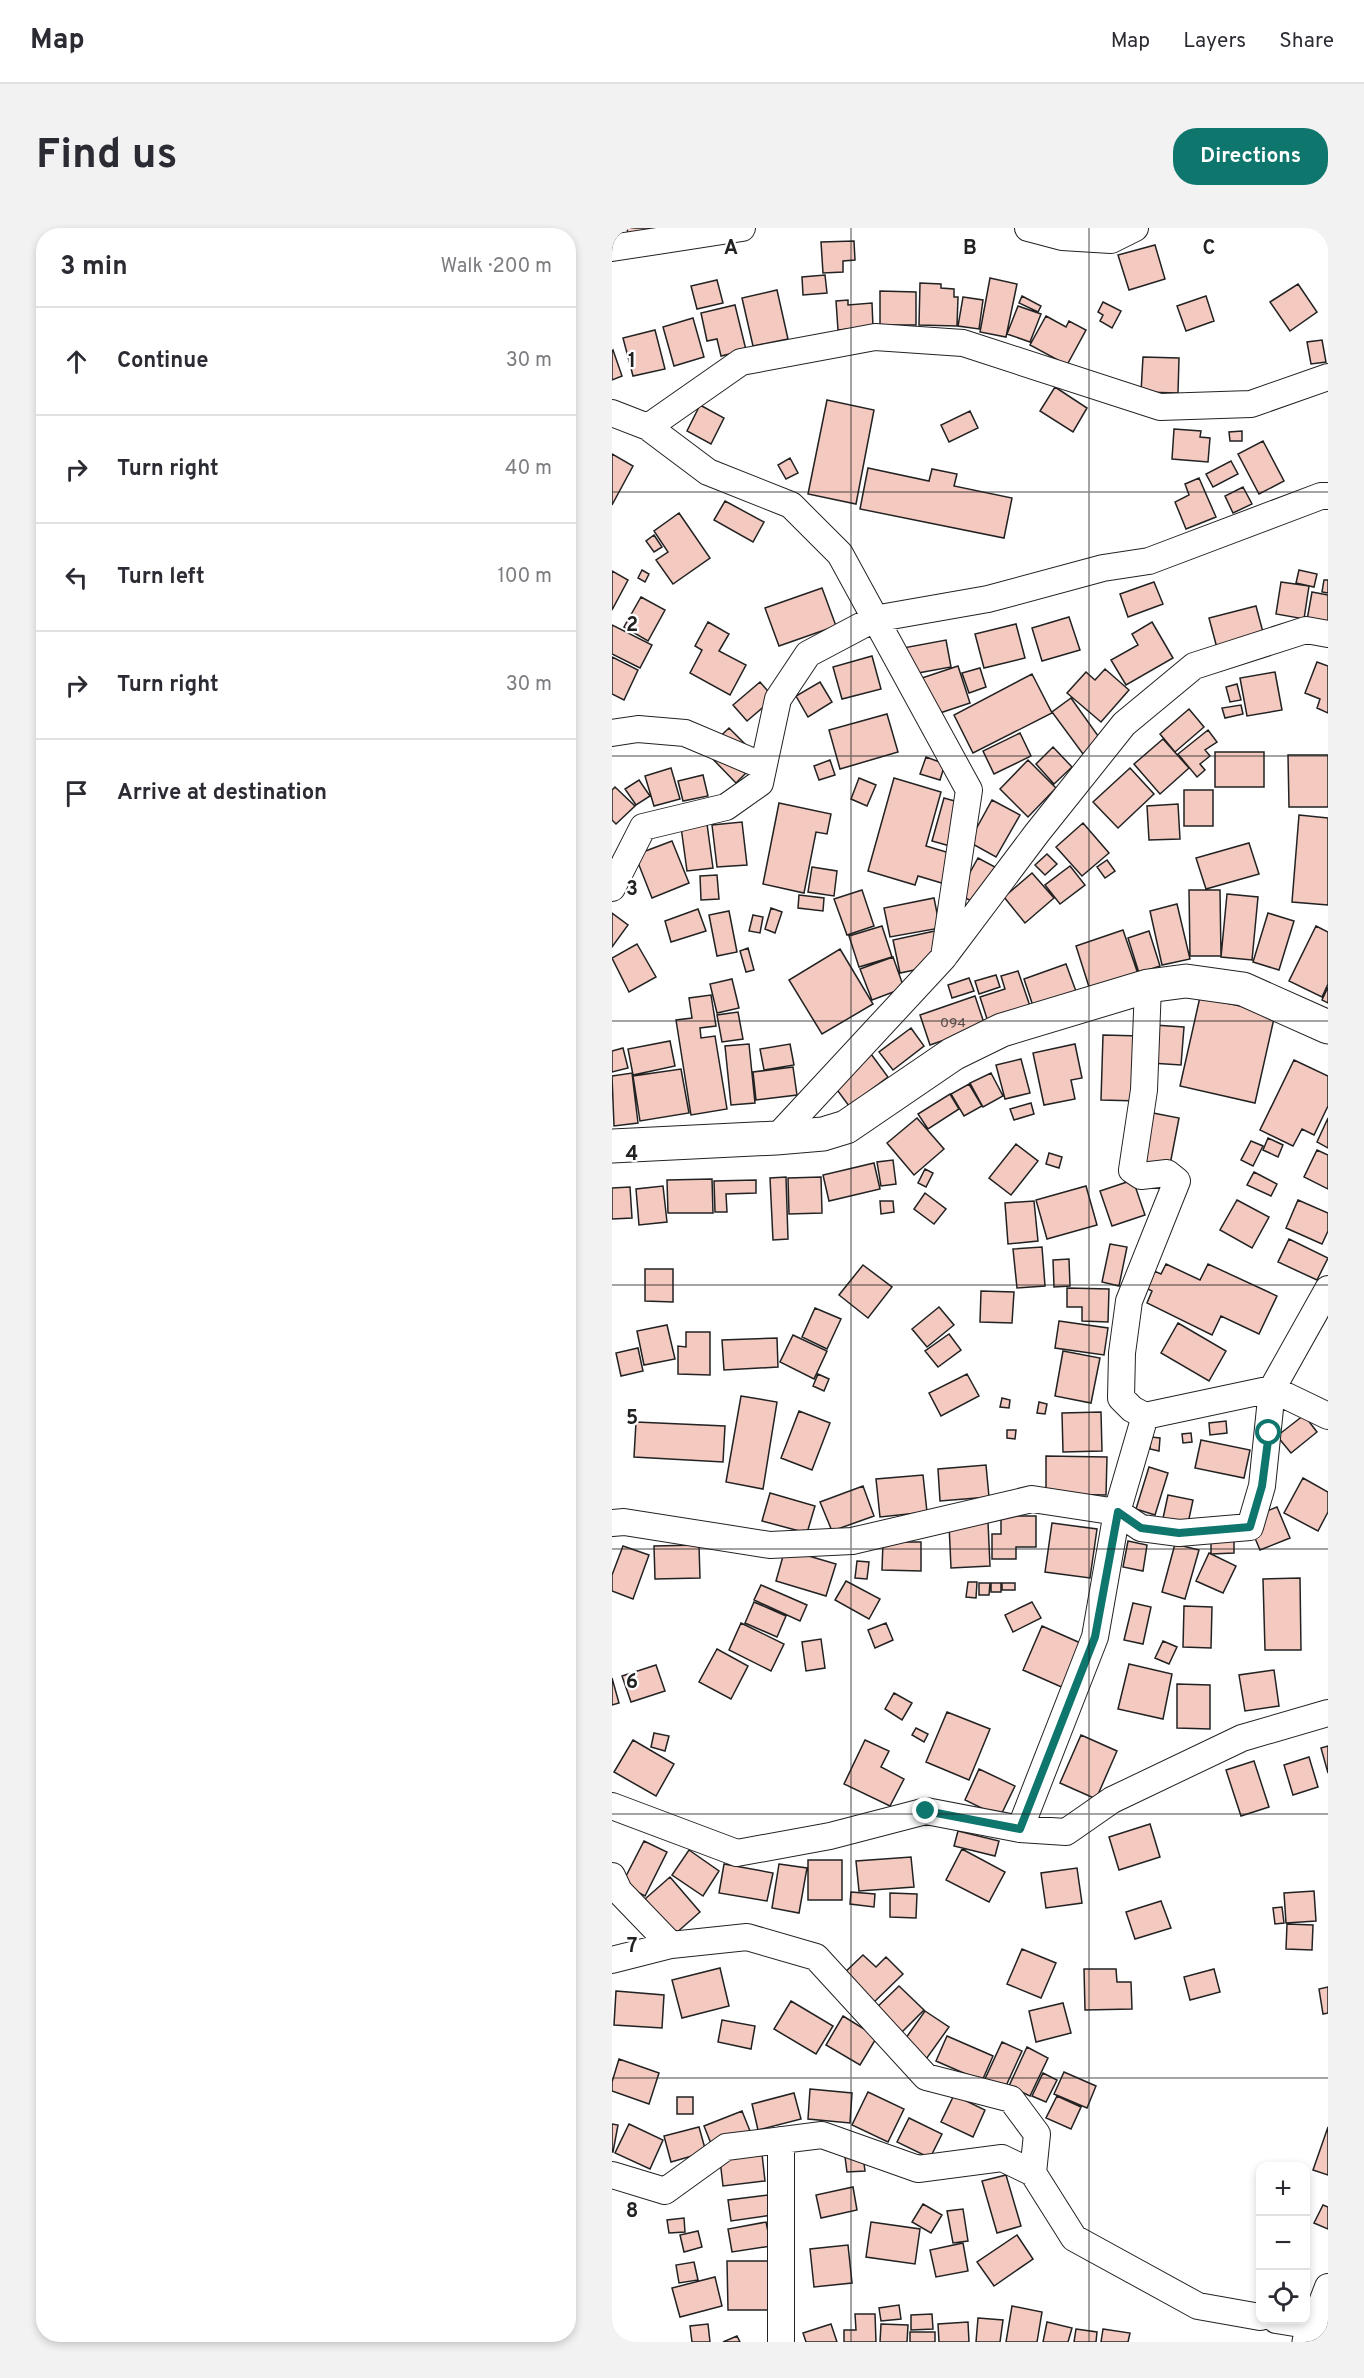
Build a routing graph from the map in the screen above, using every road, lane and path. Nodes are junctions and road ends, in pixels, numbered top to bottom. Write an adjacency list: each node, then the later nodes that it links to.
1 (742, 228): 4 (street)
2 (1029, 228): 3 (street)
3 (1135, 228)
4 (612, 248)
5 (1328, 377): 7 (street)
6 (612, 413): 7 (street)
7 (648, 427): 9 (street)
8 (1328, 496): 9 (street)
9 (874, 619): 12 (street); 14 (street)
10 (1328, 634): 14 (street)
11 (612, 733): 12 (street)
12 (763, 766): 13 (street)
13 (612, 888)
14 (944, 957): 17 (street)
15 (1148, 986): 16 (highway); 17 (highway); 21 (street)
16 (1328, 1027)
17 (776, 1138): 18 (highway)
18 (612, 1146)
19 (1328, 1288): 20 (street)
20 (1272, 1389): 21 (street); 22 (street); 23 (street)
21 (1145, 1416): 23 (street)
22 (1328, 1416)
23 (1118, 1512): 24 (street); 27 (street)
24 (612, 1523)
25 (1328, 1713): 27 (street)
26 (613, 1809): 27 (street)
27 (1020, 1829)
28 (612, 1876): 29 (street)
29 (671, 1945): 30 (street); 32 (street)
30 (612, 1960)
31 (781, 2140): 32 (street); 33 (street); 37 (street)
32 (1033, 2173): 35 (street)
33 (612, 2175)
34 (1328, 2286): 36 (street)
35 (1256, 2316)
36 (1317, 2324)
37 (781, 2342)

